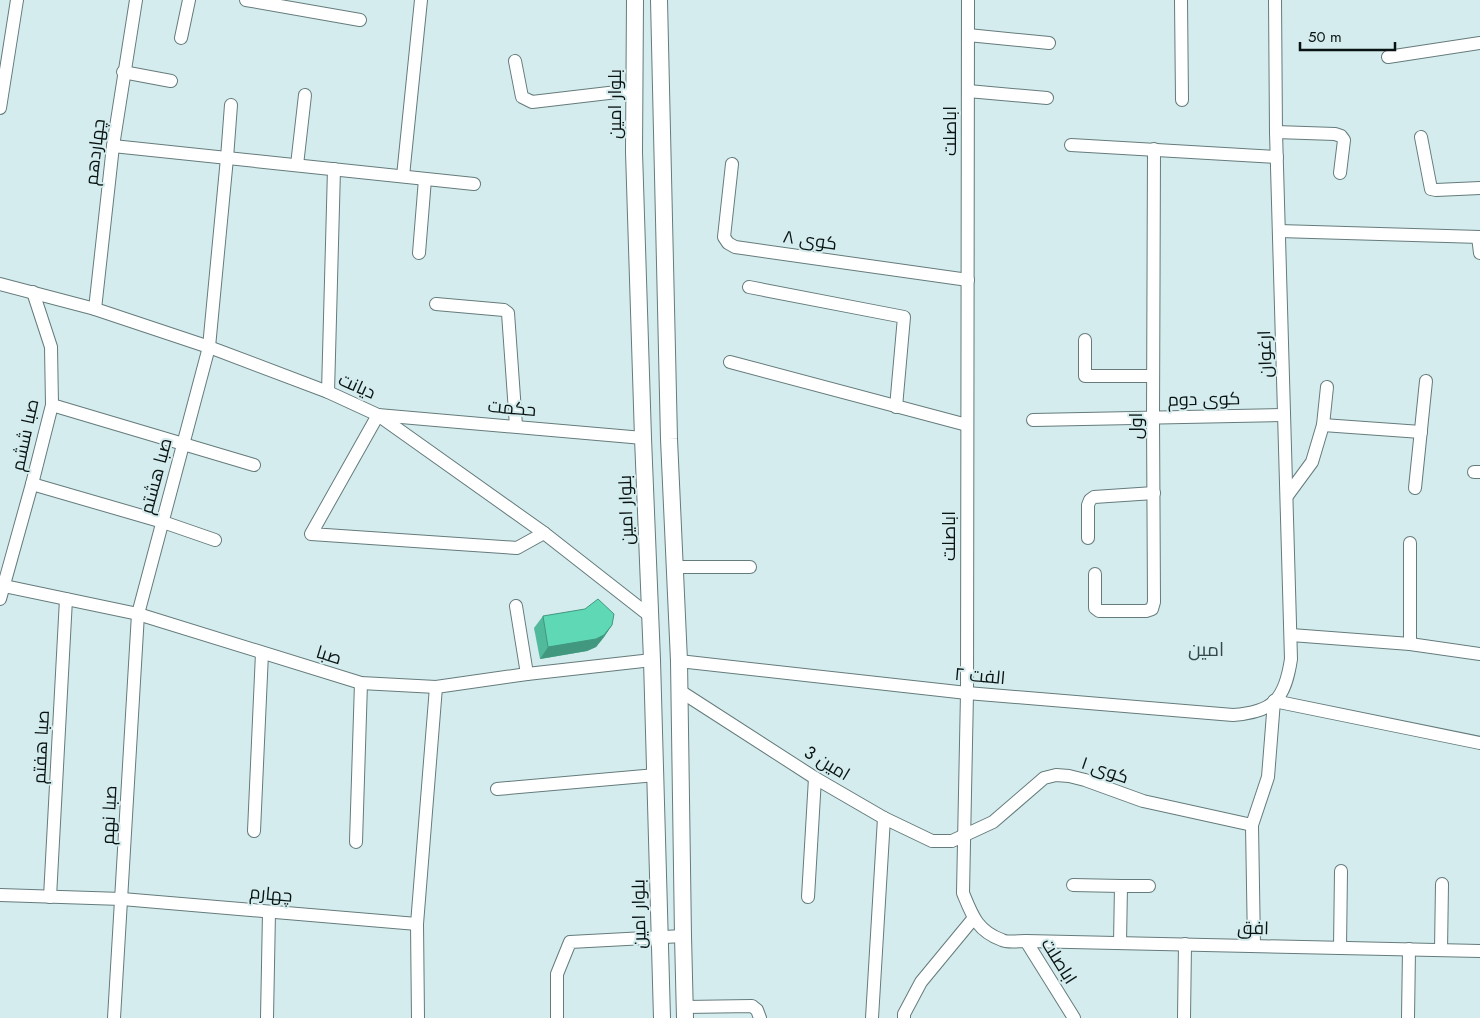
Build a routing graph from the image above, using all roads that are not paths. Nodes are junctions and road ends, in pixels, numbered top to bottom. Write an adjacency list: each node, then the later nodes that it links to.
1 (17, 0): 26 (street)
2 (136, 0): 18 (street, چهاردهم)
3 (189, 0): 13 (street)
4 (246, 0): 11 (street)
5 (421, 0): 38 (street)
6 (636, 0): 20 (main road, بلوار امین)
7 (660, 0): 70 (main road)
8 (968, 0): 12 (street, اباصلت)
9 (1181, 0): 24 (street)
10 (1274, 0): 27 (street, ارغوان)
11 (360, 20)
12 (968, 35): 14 (street); 21 (street, اباصلت)
13 (181, 38)
14 (1049, 43)
15 (1480, 43): 16 (street)
16 (1388, 57)
17 (515, 61): 20 (street)
18 (123, 72): 19 (street); 30 (street, چهاردهم)
19 (171, 82)
20 (634, 90): 69 (main road, بلوار امین)
21 (968, 90): 23 (street); 46 (street, اباصلت)
22 (305, 95): 35 (street)
23 (1047, 98)
24 (1182, 100)
25 (231, 105): 33 (street, صبا هشتم)
26 (0, 108)
27 (1276, 132): 32 (street, ارغوان); 37 (street)
28 (1421, 137): 41 (street)
29 (1071, 145): 31 (street)
30 (113, 146): 33 (street); 51 (street, چهاردهم)
31 (1154, 149): 32 (street); 55 (street, اول)
32 (1277, 157): 42 (street, ارغوان)
33 (227, 158): 35 (street); 53 (street, صبا هشتم)
34 (732, 164): 46 (street, کوی ۸)
35 (297, 165): 36 (street)
36 (334, 169): 38 (street); 58 (street)
37 (1340, 174)
38 (403, 176): 39 (street)
39 (425, 178): 40 (street); 44 (street)
40 (474, 184)
41 (1480, 188)
42 (1279, 231): 43 (street); 62 (street, ارغوان)
43 (1479, 237): 45 (street)
44 (419, 253)
45 (1480, 253)
46 (968, 280): 65 (street, اباصلت)
47 (0, 284): 49 (street, دیانت)
48 (749, 287): 60 (street)
49 (34, 292): 51 (street, دیانت); 59 (street, صبا ششم)
50 (436, 304): 67 (street)
51 (95, 309): 53 (street, دیانت)
52 (1085, 340): 55 (street)
53 (209, 347): 58 (street, دیانت); 71 (street, صبا هشتم)
54 (730, 362): 60 (street)
55 (1153, 376): 63 (street, اول)
56 (1426, 381): 68 (street)
57 (1327, 387): 66 (street)
58 (328, 392): 61 (street, دیانت)
59 (52, 406): 71 (street); 73 (street, صبا ششم)
60 (896, 407): 65 (street)
61 (378, 415): 67 (street, حکمت); 78 (street, دیانت); 78 (street)
62 (1284, 416): 63 (street, کوی دوم); 76 (street, ارغوان)
63 (1153, 418): 64 (street, کوی دوم); 75 (street, اول)
64 (1033, 420)
65 (967, 425): 101 (street, اباصلت)
66 (1323, 425): 68 (street); 76 (street)
67 (516, 426): 69 (street, حکمت)
68 (1421, 432): 74 (street)
69 (643, 438): 70 (main road); 90 (main road, بلوار امین)
70 (669, 439): 82 (main road)
71 (183, 444): 72 (street); 77 (street, صبا هشتم)
72 (254, 465)
73 (32, 484): 77 (street); 85 (street, صبا ششم)
74 (1415, 488)
75 (1154, 493): 79 (street); 84 (street, اول)
76 (1287, 496): 91 (street, ارغوان)
77 (163, 522): 80 (street); 89 (street, صبا هشتم)
78 (544, 533): 90 (street, دیانت)
79 (1088, 538)
80 (215, 540)
81 (1410, 543): 92 (street)
82 (676, 567): 83 (street); 96 (main road)
83 (750, 567)
84 (1095, 574)
85 (2, 585): 86 (street, صبا ششم); 87 (street, صبا)
86 (0, 599)
87 (66, 599): 89 (street, صبا); 118 (street, صبا هفتم)
88 (516, 606): 97 (street)
89 (138, 614): 93 (street, صبا); 120 (street, صبا نهم)
90 (650, 616): 95 (main road, بلوار امین)
91 (1291, 635): 92 (street); 102 (street, ارغوان)
92 (1410, 644): 94 (street)
93 (262, 654): 98 (street, صبا); 109 (street)
94 (1480, 654)
95 (652, 660): 97 (street, صبا); 104 (main road, بلوار امین)
96 (679, 661): 100 (main road); 101 (street, الفت ۲)
97 (528, 674): 99 (street, صبا)
98 (361, 683): 99 (street, صبا); 111 (street)
99 (436, 687): 123 (street)
100 (680, 691): 105 (street, امین 3); 124 (main road)
101 (966, 693): 102 (street, الفت ۲); 110 (street, اباصلت)
102 (1274, 702): 103 (street); 108 (street)
103 (1480, 743)
104 (656, 775): 106 (street); 125 (main road, بلوار امین)
105 (814, 778): 107 (street, امین 3); 119 (street)
106 (497, 789)
107 (884, 818): 110 (street, امین 3); 141 (street)
108 (1252, 825): 110 (street, کوی ۱); 129 (street)
109 (254, 831)
110 (964, 836): 122 (street, اباصلت)
111 (356, 842)
112 (1341, 871): 130 (street)
113 (1442, 884): 132 (street)
114 (1073, 885): 115 (street)
115 (1121, 886): 116 (street); 127 (street)
116 (1149, 886)
117 (0, 895): 118 (street, چهارم)
118 (50, 897): 120 (street, چهارم)
119 (808, 897)
120 (122, 899): 121 (street, چهارم); 135 (street, صبا نهم)
121 (269, 912): 123 (street, چهارم); 136 (street)
122 (973, 919): 126 (street, اباصلت); 142 (street)
123 (417, 924): 137 (street)
124 (683, 936): 125 (street); 134 (main road)
125 (660, 937): 138 (street); 139 (main road, بلوار امین)
126 (1026, 941): 127 (street, افق); 143 (street, اباصلت)
127 (1120, 943): 128 (street, افق)
128 (1185, 944): 129 (street, افق); 144 (street)
129 (1254, 946): 130 (street, افق)
130 (1340, 948): 131 (street, افق)
131 (1409, 949): 132 (street, افق); 145 (street)
132 (1441, 950): 133 (street, افق)
133 (1480, 951)
134 (685, 1013): 140 (street)
135 (114, 1018)
136 (267, 1018)
137 (418, 1018)
138 (556, 1018)
139 (662, 1018)
140 (760, 1018)
141 (872, 1018)
142 (904, 1018)
143 (1074, 1018)
144 (1184, 1018)
145 (1408, 1018)

